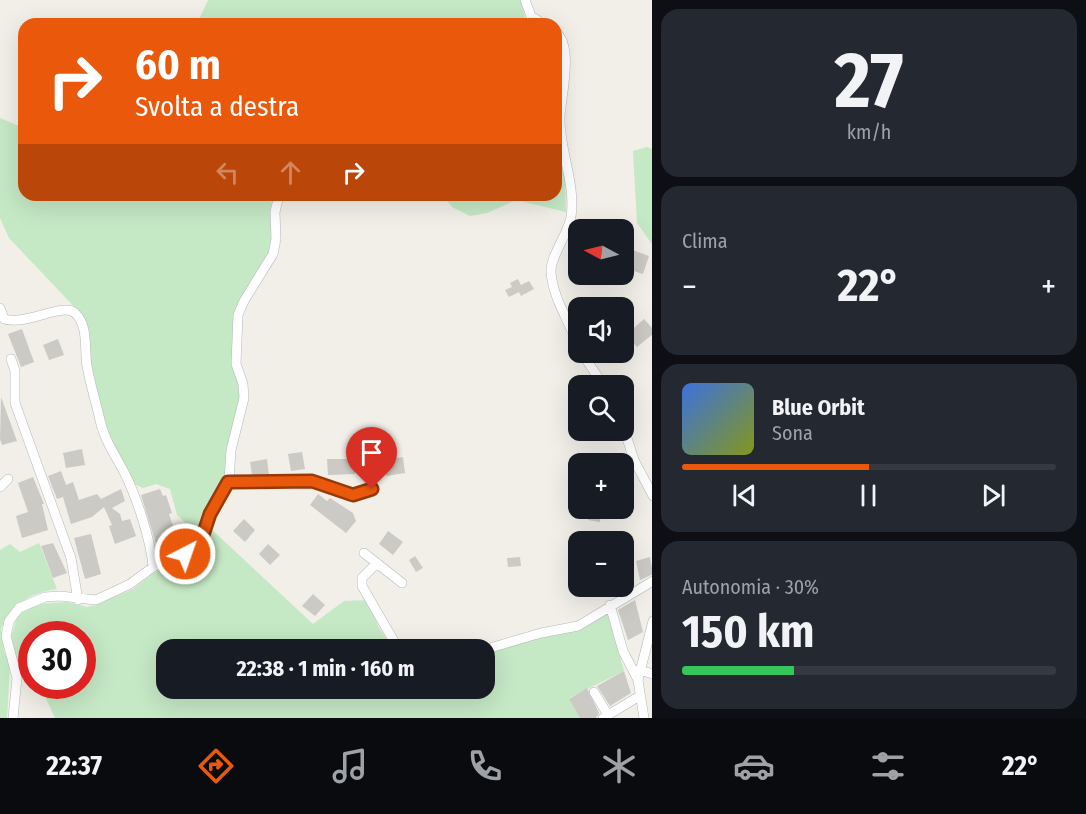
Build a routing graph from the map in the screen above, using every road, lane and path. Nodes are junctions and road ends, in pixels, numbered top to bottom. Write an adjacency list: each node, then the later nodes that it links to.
1 (525, 0): 2 (street)
2 (531, 16): 3 (street); 4 (street)
3 (529, 18)
4 (534, 18)
5 (562, 43): 6 (street)
6 (562, 97)
7 (562, 132): 10 (street)
8 (278, 201): 14 (street)
9 (0, 308): 20 (street)
10 (568, 319)
11 (11, 359): 23 (street)
12 (628, 441): 17 (street)
13 (8, 479): 15 (street)
14 (228, 482): 16 (street); 20 (street)
15 (0, 487)
16 (372, 489)
17 (652, 496)
18 (364, 553): 19 (street)
19 (377, 564): 22 (street); 26 (street)
20 (153, 567): 23 (street)
21 (652, 581): 24 (street)
22 (402, 583)
23 (78, 600): 33 (street)
24 (610, 605): 27 (street); 29 (street)
25 (652, 621): 29 (street)
26 (393, 639)
27 (495, 646)
28 (652, 674): 29 (street)
29 (639, 675): 31 (street)
30 (594, 692): 32 (street)
31 (638, 697): 32 (street); 34 (street)
32 (605, 717)
33 (13, 718)
34 (644, 718)

